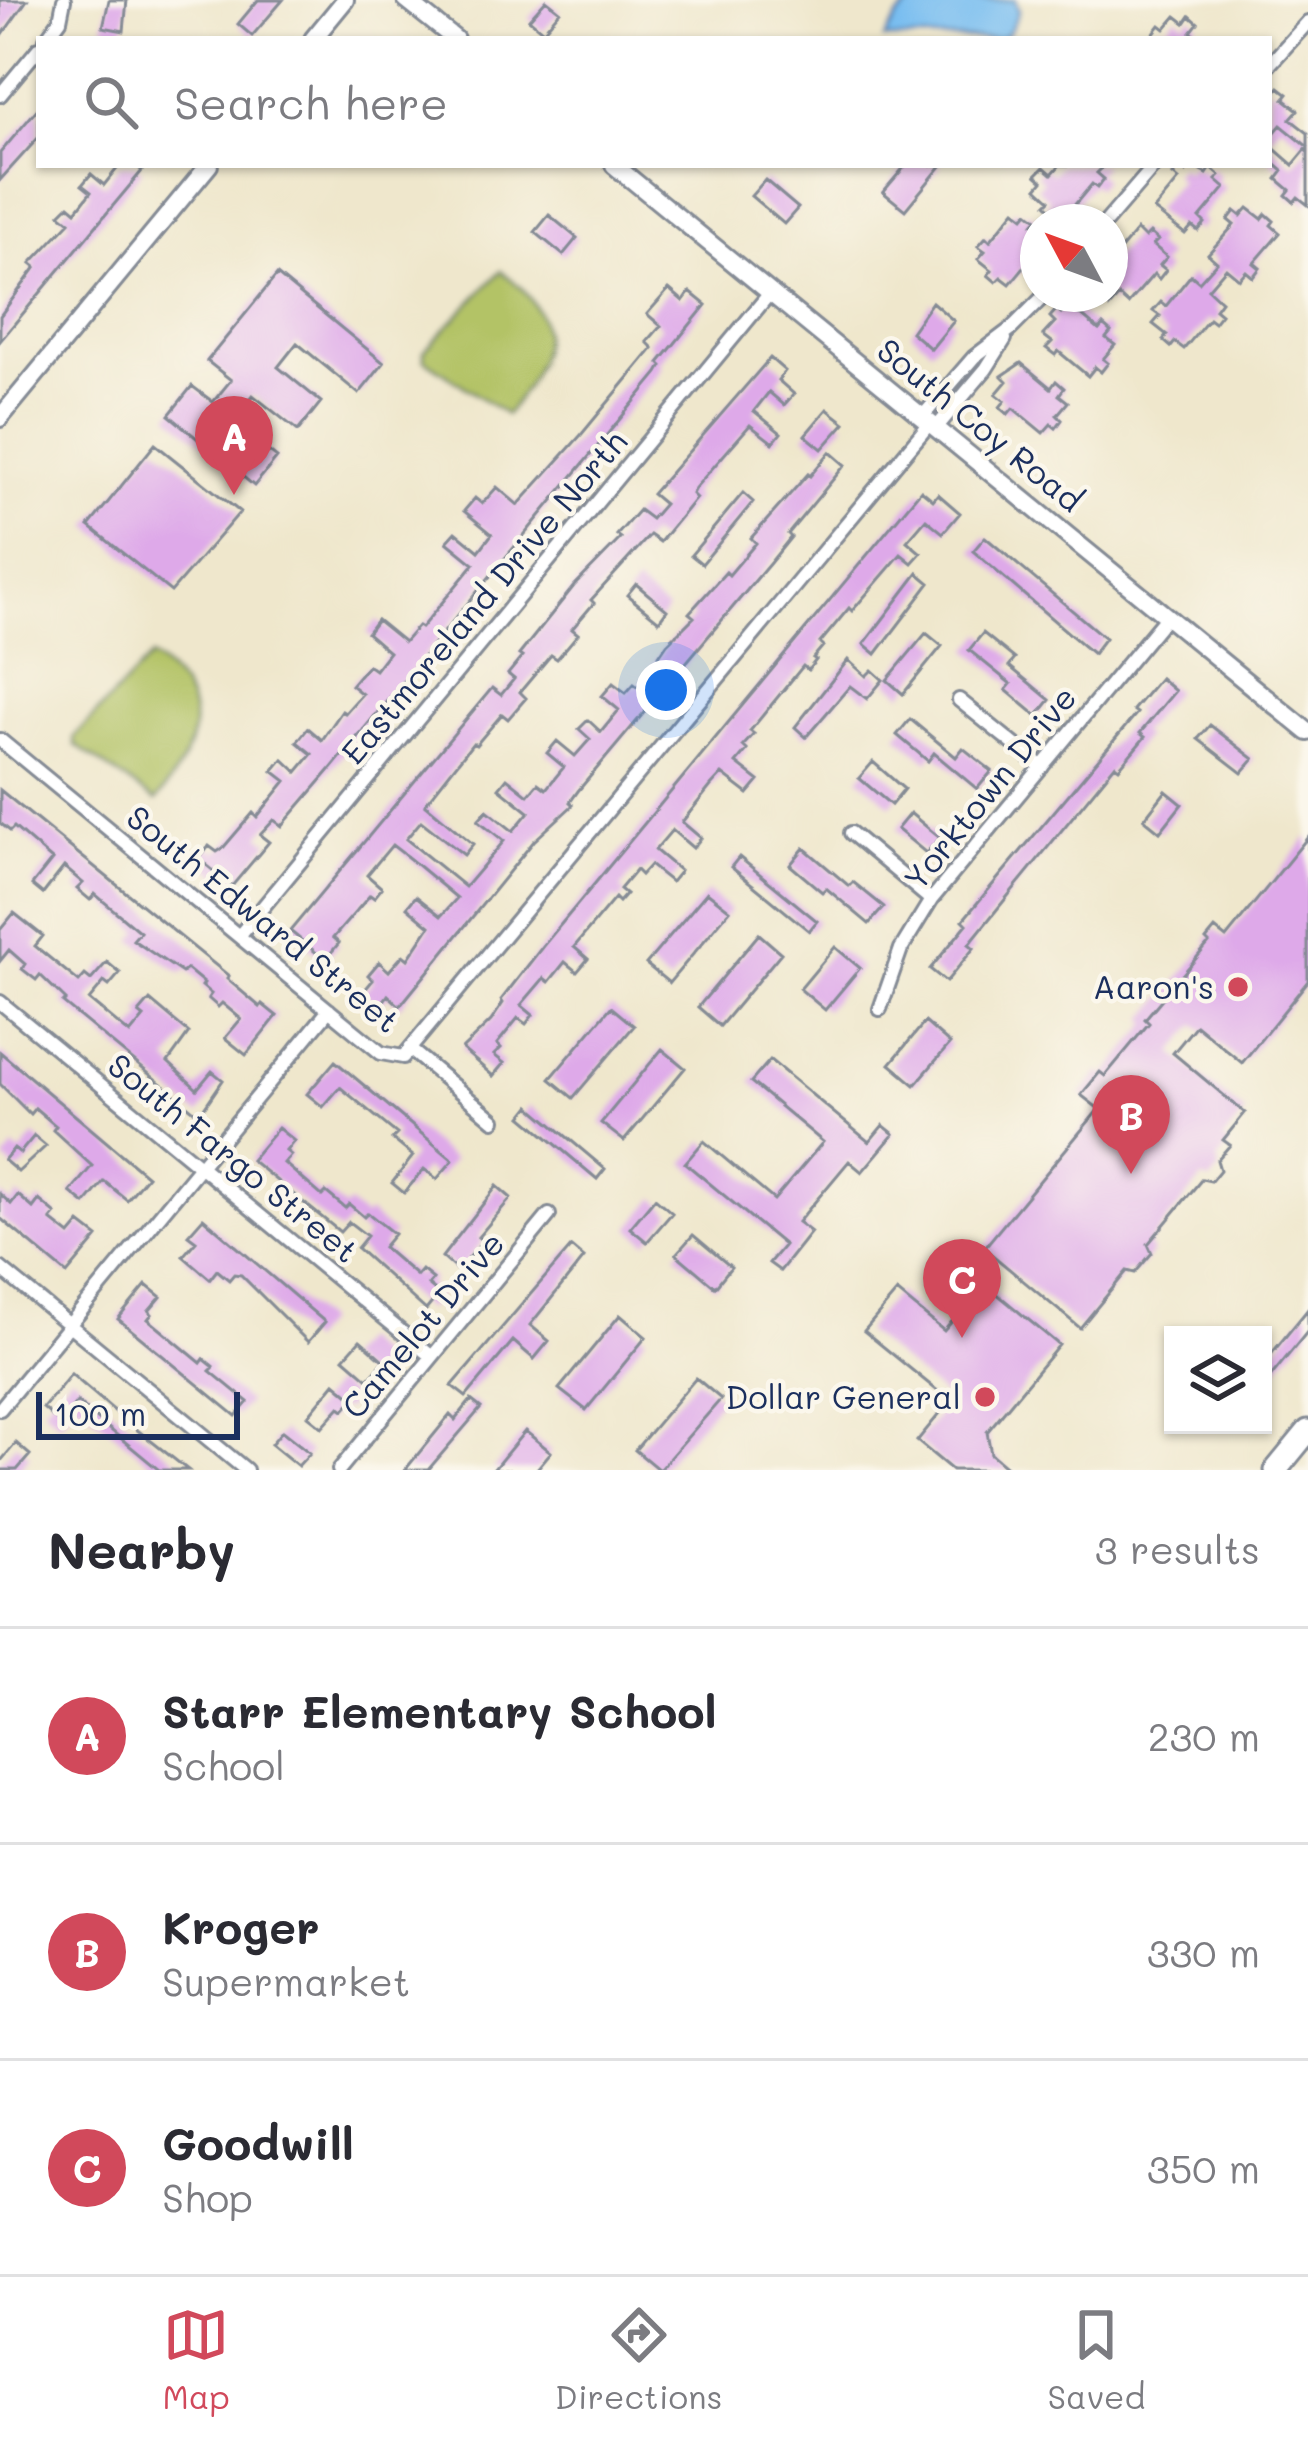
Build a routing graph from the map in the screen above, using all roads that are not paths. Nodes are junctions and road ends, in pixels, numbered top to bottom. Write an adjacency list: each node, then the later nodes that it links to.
1 (64, 0): 5 (street)
2 (345, 0): 6 (street)
3 (406, 0): 7 (street)
4 (1308, 22): 9 (street)
5 (48, 36)
6 (315, 36)
7 (451, 36)
8 (36, 52): 10 (street)
9 (1272, 62)
10 (0, 95)
11 (207, 168): 17 (street)
12 (618, 168): 15 (street, South Coy Road)
13 (1151, 168): 14 (street)
14 (1121, 204)
15 (770, 292): 18 (street, South Coy Road); 26 (street, Eastmoreland Drive North)
16 (1028, 312): 18 (street)
17 (0, 418)
18 (929, 423): 19 (street, South Coy Road); 30 (street)
19 (1167, 616): 21 (street, South Coy Road); 23 (street, Yorktown Drive)
20 (959, 700): 23 (street)
21 (1308, 732)
22 (0, 740): 26 (street, South Edward Street)
23 (1042, 767): 25 (street, Yorktown Drive)
24 (851, 833): 25 (street)
25 (931, 900): 28 (street, Yorktown Drive)
26 (239, 936): 29 (street, South Edward Street)
27 (0, 1002): 32 (street, South Fargo Street)
28 (880, 1009)
29 (329, 1010): 30 (street, South Edward Street); 32 (street)
30 (412, 1051): 31 (street, South Edward Street)
31 (494, 1120)
32 (200, 1166): 35 (street); 36 (street, South Fargo Street)
33 (549, 1215): 36 (street, Camelot Drive)
34 (0, 1268): 35 (street)
35 (70, 1325): 37 (street); 39 (street)
36 (432, 1357): 40 (street, Camelot Drive)
37 (0, 1409)
38 (1308, 1431): 41 (highway)
39 (247, 1470)
40 (339, 1470)
41 (1276, 1470)

